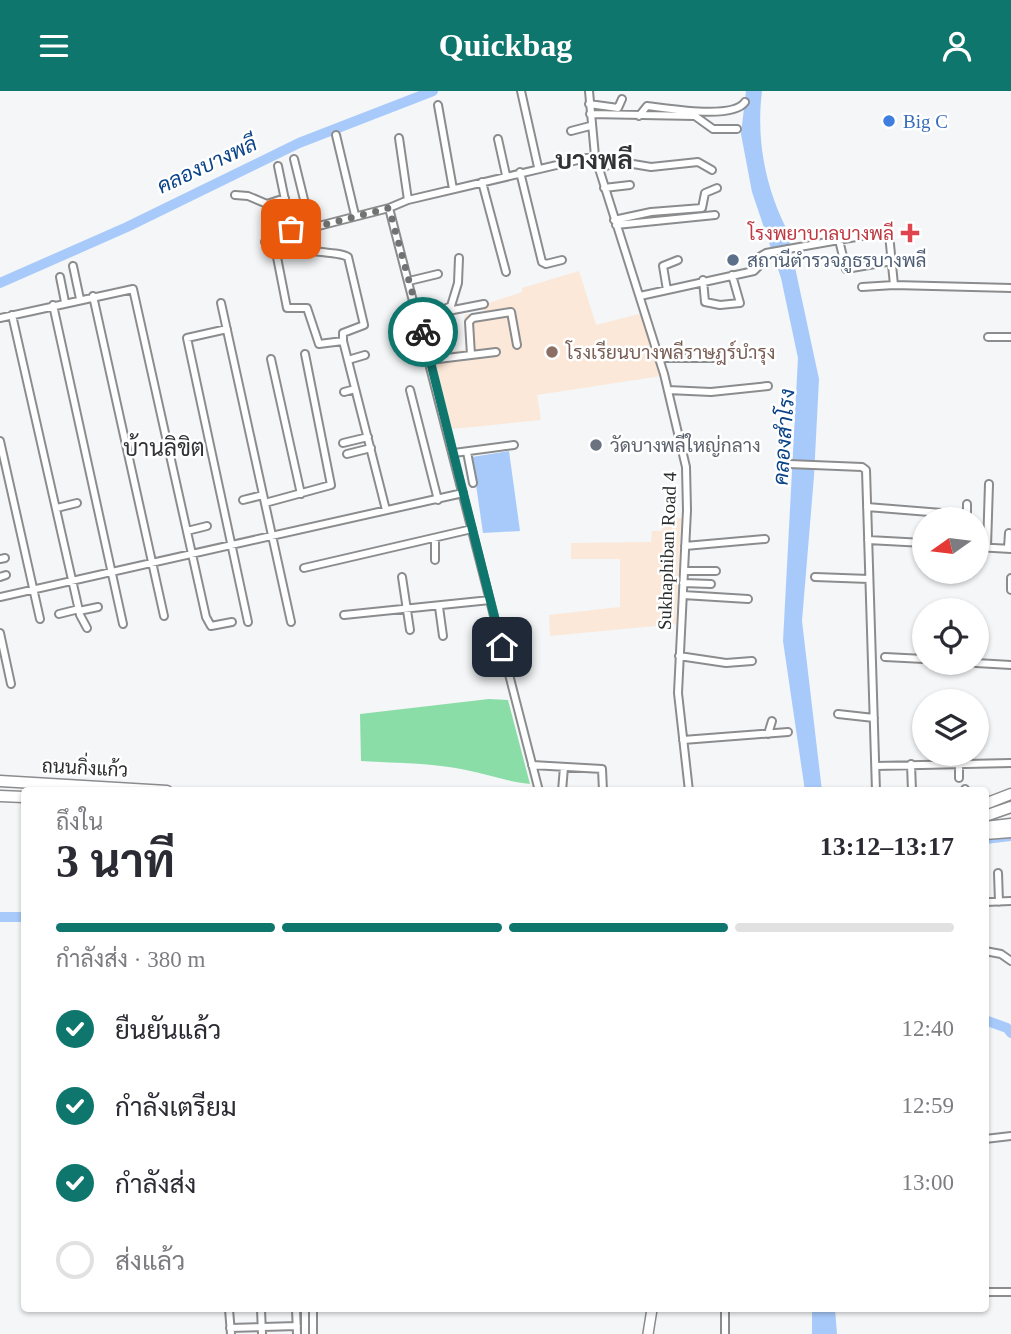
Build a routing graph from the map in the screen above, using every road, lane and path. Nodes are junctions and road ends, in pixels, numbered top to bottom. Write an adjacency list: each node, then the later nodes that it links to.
1 (521, 91): 18 (street)
2 (589, 91): 5 (street, Sukhaphiban Road 4)
3 (622, 99): 5 (street)
4 (745, 103): 8 (street)
5 (589, 104): 7 (street, Sukhaphiban Road 4)
6 (438, 105): 27 (street)
7 (590, 114): 8 (street); 9 (street, Sukhaphiban Road 4)
8 (639, 116): 10 (street)
9 (590, 126): 11 (street); 15 (street, Sukhaphiban Road 4)
10 (737, 129)
11 (571, 131)
12 (336, 135): 32 (street)
13 (399, 138): 30 (street)
14 (498, 139): 22 (street)
15 (594, 156): 18 (street); 19 (street, Sukhaphiban Road 4)
16 (294, 159): 35 (street)
17 (278, 166): 29 (street)
18 (538, 167): 21 (street)
19 (598, 168): 20 (street); 25 (street, Sukhaphiban Road 4)
20 (712, 170)
21 (520, 172): 22 (street); 40 (street)
22 (506, 176): 23 (street)
23 (482, 181): 27 (street); 44 (street)
24 (630, 185): 25 (street)
25 (604, 188): 34 (street, Sukhaphiban Road 4)
26 (717, 188): 34 (street)
27 (453, 189): 30 (street)
28 (235, 195): 29 (street)
29 (285, 198): 35 (street)
30 (408, 200): 31 (street)
31 (389, 208): 32 (street); 49 (street)
32 (355, 215): 35 (street)
33 (715, 215): 34 (street)
34 (615, 222): 55 (street, Sukhaphiban Road 4)
35 (311, 228)
36 (839, 240): 42 (street); 42 (street); 46 (street)
37 (265, 242): 38 (street)
38 (275, 247): 68 (street); 68 (street)
39 (459, 258): 61 (street)
40 (562, 260)
41 (678, 260): 53 (street)
42 (892, 261): 50 (street)
43 (73, 266): 56 (street)
44 (506, 272)
45 (438, 274): 49 (street)
46 (732, 275): 48 (street); 48 (street)
47 (60, 277): 57 (street)
48 (703, 280): 53 (street)
49 (409, 281): 64 (street)
50 (894, 285): 51 (street); 52 (street)
51 (862, 288)
52 (1011, 288)
53 (667, 290): 55 (street)
54 (93, 296): 56 (street); 110 (street); 123 (street)
55 (640, 296): 76 (street, Sukhaphiban Road 4)
56 (80, 299): 57 (street)
57 (65, 302): 60 (street)
58 (220, 303): 65 (street)
59 (484, 304): 61 (street)
60 (53, 305): 62 (street); 127 (street)
61 (442, 311): 64 (street)
62 (12, 315): 63 (street); 105 (street)
63 (0, 318)
64 (420, 321): 80 (street)
65 (227, 329): 99 (street); 117 (street)
66 (988, 337): 67 (street)
67 (1011, 337)
68 (343, 341): 79 (street)
69 (517, 345): 74 (street)
70 (496, 352): 74 (street)
71 (754, 353): 75 (street)
72 (305, 354): 98 (street)
73 (365, 355): 79 (street)
74 (471, 355): 80 (street)
75 (696, 357): 76 (street); 77 (street)
76 (659, 358): 84 (street, Sukhaphiban Road 4)
77 (716, 358)
78 (271, 359): 98 (street)
79 (348, 359): 82 (street)
80 (430, 360): 92 (street)
81 (768, 386): 84 (street)
82 (355, 389): 85 (street); 86 (street)
83 (410, 390): 100 (street)
84 (668, 390): 118 (street, Sukhaphiban Road 4)
85 (344, 392)
86 (368, 437): 88 (street); 90 (street)
87 (0, 441): 135 (street)
88 (343, 443)
89 (514, 445): 91 (street)
90 (370, 449): 93 (street); 106 (street)
91 (467, 452): 92 (street); 95 (street)
92 (454, 453): 97 (street)
93 (347, 454)
94 (789, 464): 103 (street)
95 (473, 483)
96 (989, 484): 104 (street)
97 (463, 493): 100 (street); 109 (street)
98 (301, 494): 99 (street)
99 (264, 499): 101 (street); 112 (street)
100 (438, 499): 106 (street)
101 (243, 500)
102 (77, 503): 105 (street)
103 (867, 507): 107 (street); 115 (street)
104 (988, 507)
105 (57, 508): 132 (street)
106 (386, 510): 112 (street)
107 (912, 512)
108 (207, 526): 110 (street)
109 (472, 529): 113 (street); 140 (street)
110 (187, 531): 121 (street)
111 (1009, 533): 120 (street)
112 (272, 536): 117 (street); 151 (street)
113 (435, 538): 122 (street); 124 (street)
114 (765, 539): 118 (street)
115 (868, 540): 116 (street); 131 (street)
116 (912, 542)
117 (231, 545): 121 (street); 150 (street)
118 (685, 546): 125 (street, Sukhaphiban Road 4)
119 (989, 547): 120 (street)
120 (1010, 549)
121 (192, 554): 123 (street); 149 (street)
122 (435, 560)
123 (153, 563): 127 (street); 147 (street)
124 (304, 568)
125 (684, 571): 126 (street); 133 (street, Sukhaphiban Road 4)
126 (716, 571)
127 (113, 572): 132 (street); 152 (street)
128 (402, 577): 143 (street)
129 (815, 577): 131 (street)
130 (1011, 577): 136 (street)
131 (869, 579): 165 (street)
132 (73, 581): 135 (street); 144 (street)
133 (683, 583): 134 (street); 137 (street, Sukhaphiban Road 4)
134 (711, 584)
135 (33, 590): 138 (street); 148 (street)
136 (1011, 590)
137 (682, 595): 139 (street); 157 (street, Sukhaphiban Road 4)
138 (0, 597)
139 (748, 599)
140 (490, 600): 142 (street); 173 (street)
141 (98, 607): 144 (street)
142 (439, 607): 143 (street); 156 (street)
143 (407, 608): 146 (street); 154 (street)
144 (79, 610): 145 (street); 153 (street)
145 (59, 614)
146 (344, 615)
147 (164, 616)
148 (40, 619)
149 (232, 622)
150 (248, 622)
151 (291, 622)
152 (123, 624)
153 (87, 628)
154 (410, 630)
155 (0, 633): 163 (street)
156 (443, 636)
157 (679, 656): 160 (street); 169 (street, Sukhaphiban Road 4)
158 (885, 657): 159 (street)
159 (912, 658)
160 (752, 661)
161 (989, 664): 162 (street)
162 (1011, 665)
163 (11, 684)
164 (838, 714): 165 (street)
165 (874, 718): 174 (street)
166 (772, 721): 168 (street)
167 (788, 732): 168 (street)
168 (768, 734): 169 (street)
169 (683, 740): 183 (street, Sukhaphiban Road 4)
170 (989, 763): 171 (street)
171 (1011, 763)
172 (911, 764): 174 (street); 185 (street)
173 (532, 765): 176 (street); 180 (street)
174 (876, 766): 184 (street)
175 (959, 766): 177 (street)
176 (564, 767): 181 (street); 182 (street)
177 (959, 778)
178 (0, 781): 179 (main road, ถนนกิ่งแก้ว)
179 (100, 787)
180 (538, 787)
181 (562, 787)
182 (604, 787)
183 (689, 787)
184 (876, 787)
185 (912, 787)
186 (1011, 794): 189 (main road)
187 (0, 796): 188 (main road, ถนนกิ่งแก้ว)
188 (21, 797)
189 (989, 802)
190 (1011, 807): 192 (main road)
191 (1011, 813): 192 (main road)
192 (990, 814)
193 (1011, 824): 194 (main road)
194 (989, 827)
195 (1011, 832): 196 (main road)
196 (989, 834)
197 (998, 873): 200 (street)
198 (1011, 901): 200 (street)
199 (989, 902): 200 (street)
200 (999, 902)
201 (989, 952): 202 (street)
202 (1011, 961)
203 (1011, 1136): 204 (street)
204 (989, 1139)
205 (989, 1292): 206 (street)
206 (1011, 1292)
207 (229, 1312): 218 (street)
208 (261, 1312): 216 (street)
209 (296, 1312): 217 (street)
210 (305, 1312): 214 (street)
211 (313, 1312): 215 (street)
212 (652, 1312): 223 (main road)
213 (725, 1312): 224 (street)
214 (304, 1322): 215 (street); 221 (street)
215 (313, 1322): 222 (street)
216 (262, 1326): 217 (street); 218 (street); 219 (street)
217 (297, 1326): 220 (street)
218 (230, 1331)
219 (262, 1334)
220 (297, 1334)
221 (304, 1334)
222 (313, 1334)
223 (648, 1334)
224 (726, 1334)

